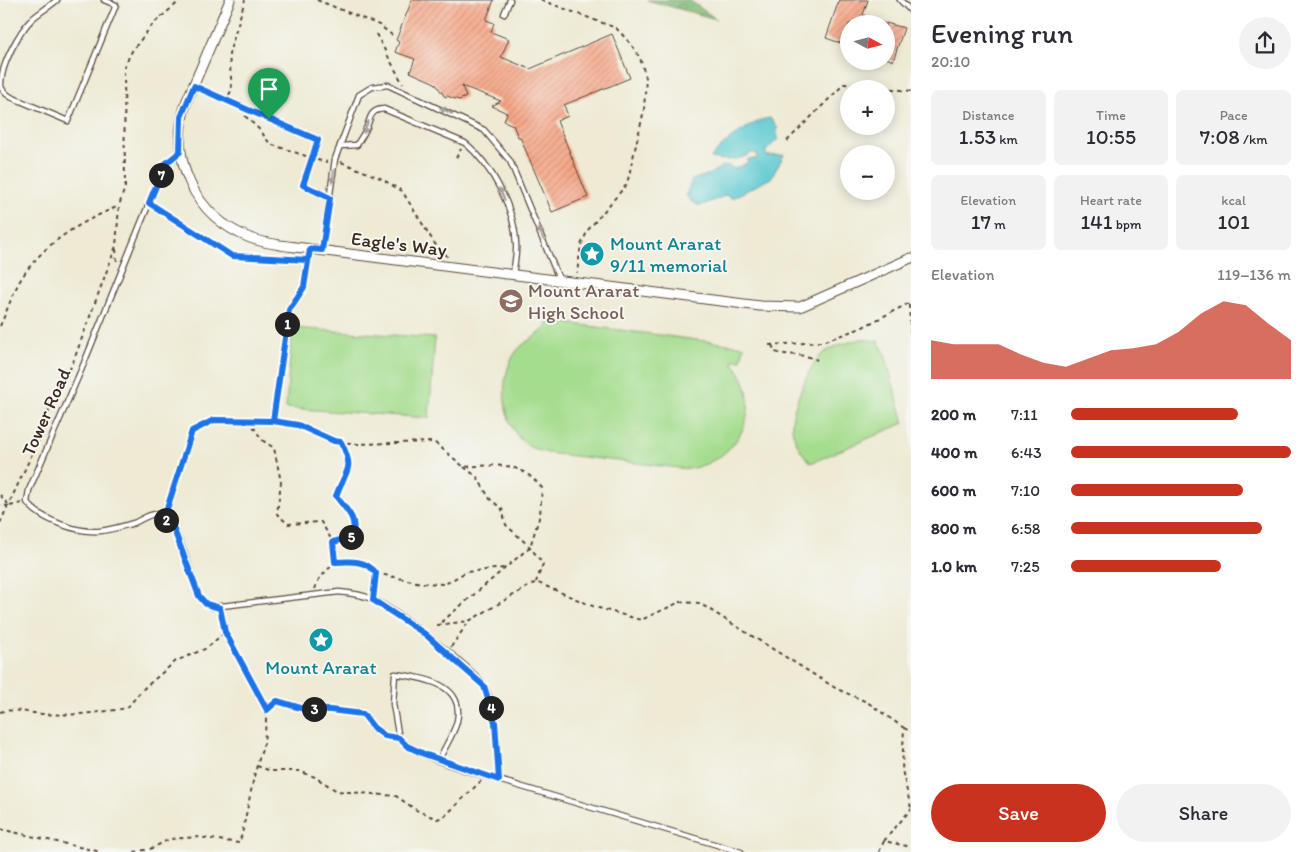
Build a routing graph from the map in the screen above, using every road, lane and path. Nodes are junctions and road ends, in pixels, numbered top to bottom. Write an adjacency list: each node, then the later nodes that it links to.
1 (56, 0): 2 (lane)
2 (104, 0)
3 (181, 0): 26 (path)
4 (230, 0): 15 (street, Eagle's Way)
5 (245, 0): 17 (path)
6 (317, 0): 13 (path)
7 (510, 0): 11 (lane)
8 (541, 0): 32 (path)
9 (900, 0): 10 (lane)
10 (911, 11)
11 (504, 14)
12 (376, 34): 14 (path)
13 (392, 35)
14 (403, 84)
15 (194, 86): 17 (lane); 21 (street, Eagle's Way)
16 (911, 91): 19 (path)
17 (227, 100): 22 (lane)
18 (245, 116): 22 (path)
19 (787, 141)
20 (340, 146): 23 (lane); 33 (lane, one-way to 20); 34 (lane, one-way to 20)
21 (180, 152): 25 (lane, Tower Road); 27 (street, Eagle's Way)
22 (312, 158): 23 (path); 24 (lane)
23 (335, 160): 24 (lane, one-way to 24); 30 (path)
24 (330, 198): 28 (lane)
25 (149, 203): 31 (path); 47 (lane, Tower Road)
26 (119, 206): 37 (path); 49 (path)
27 (310, 249): 28 (street, Eagle's Way); 31 (path)
28 (322, 250): 33 (street, Eagle's Way)
29 (911, 258): 34 (street, Eagle's Way)
30 (450, 259)
31 (308, 260): 43 (path)
32 (577, 273)
33 (513, 275): 34 (street, Eagle's Way)
34 (559, 279)
35 (911, 302): 36 (path)
36 (908, 305): 38 (path); 40 (path)
37 (0, 326)
38 (911, 339)
39 (769, 345): 40 (path)
40 (772, 345): 41 (path)
41 (817, 360)
42 (249, 420): 43 (path); 50 (path); 52 (path)
43 (273, 421): 44 (path)
44 (341, 442): 45 (path); 52 (path)
45 (464, 467): 53 (path); 53 (path)
46 (0, 495): 49 (path)
47 (27, 502): 49 (path); 50 (lane)
48 (0, 505): 49 (path)
49 (10, 506): 51 (path)
50 (164, 518): 60 (lane)
51 (0, 523)
52 (333, 542): 54 (path)
53 (530, 547): 55 (path); 57 (path)
54 (335, 562): 56 (path); 58 (path)
55 (505, 568): 56 (path); 61 (path)
56 (376, 573): 59 (path)
57 (536, 582): 61 (path); 66 (path)
58 (312, 595): 59 (lane); 60 (lane)
59 (373, 600): 63 (lane)
60 (220, 608): 62 (path)
61 (469, 621): 63 (path)
62 (225, 632): 64 (path); 65 (path)
63 (447, 653): 72 (lane)
64 (267, 710): 68 (path); 70 (path)
65 (0, 712)
66 (904, 728): 67 (path); 73 (path)
67 (911, 732)
68 (399, 738): 69 (lane); 69 (lane)
69 (439, 760): 71 (lane)
70 (257, 766): 71 (path); 78 (path)
71 (486, 776): 72 (lane)
72 (499, 780): 79 (lane)
73 (911, 808): 75 (path)
74 (0, 829): 77 (path)
75 (884, 840): 76 (path); 80 (path)
76 (911, 847)
77 (101, 852)
78 (134, 852)
79 (741, 852)
80 (879, 852)

